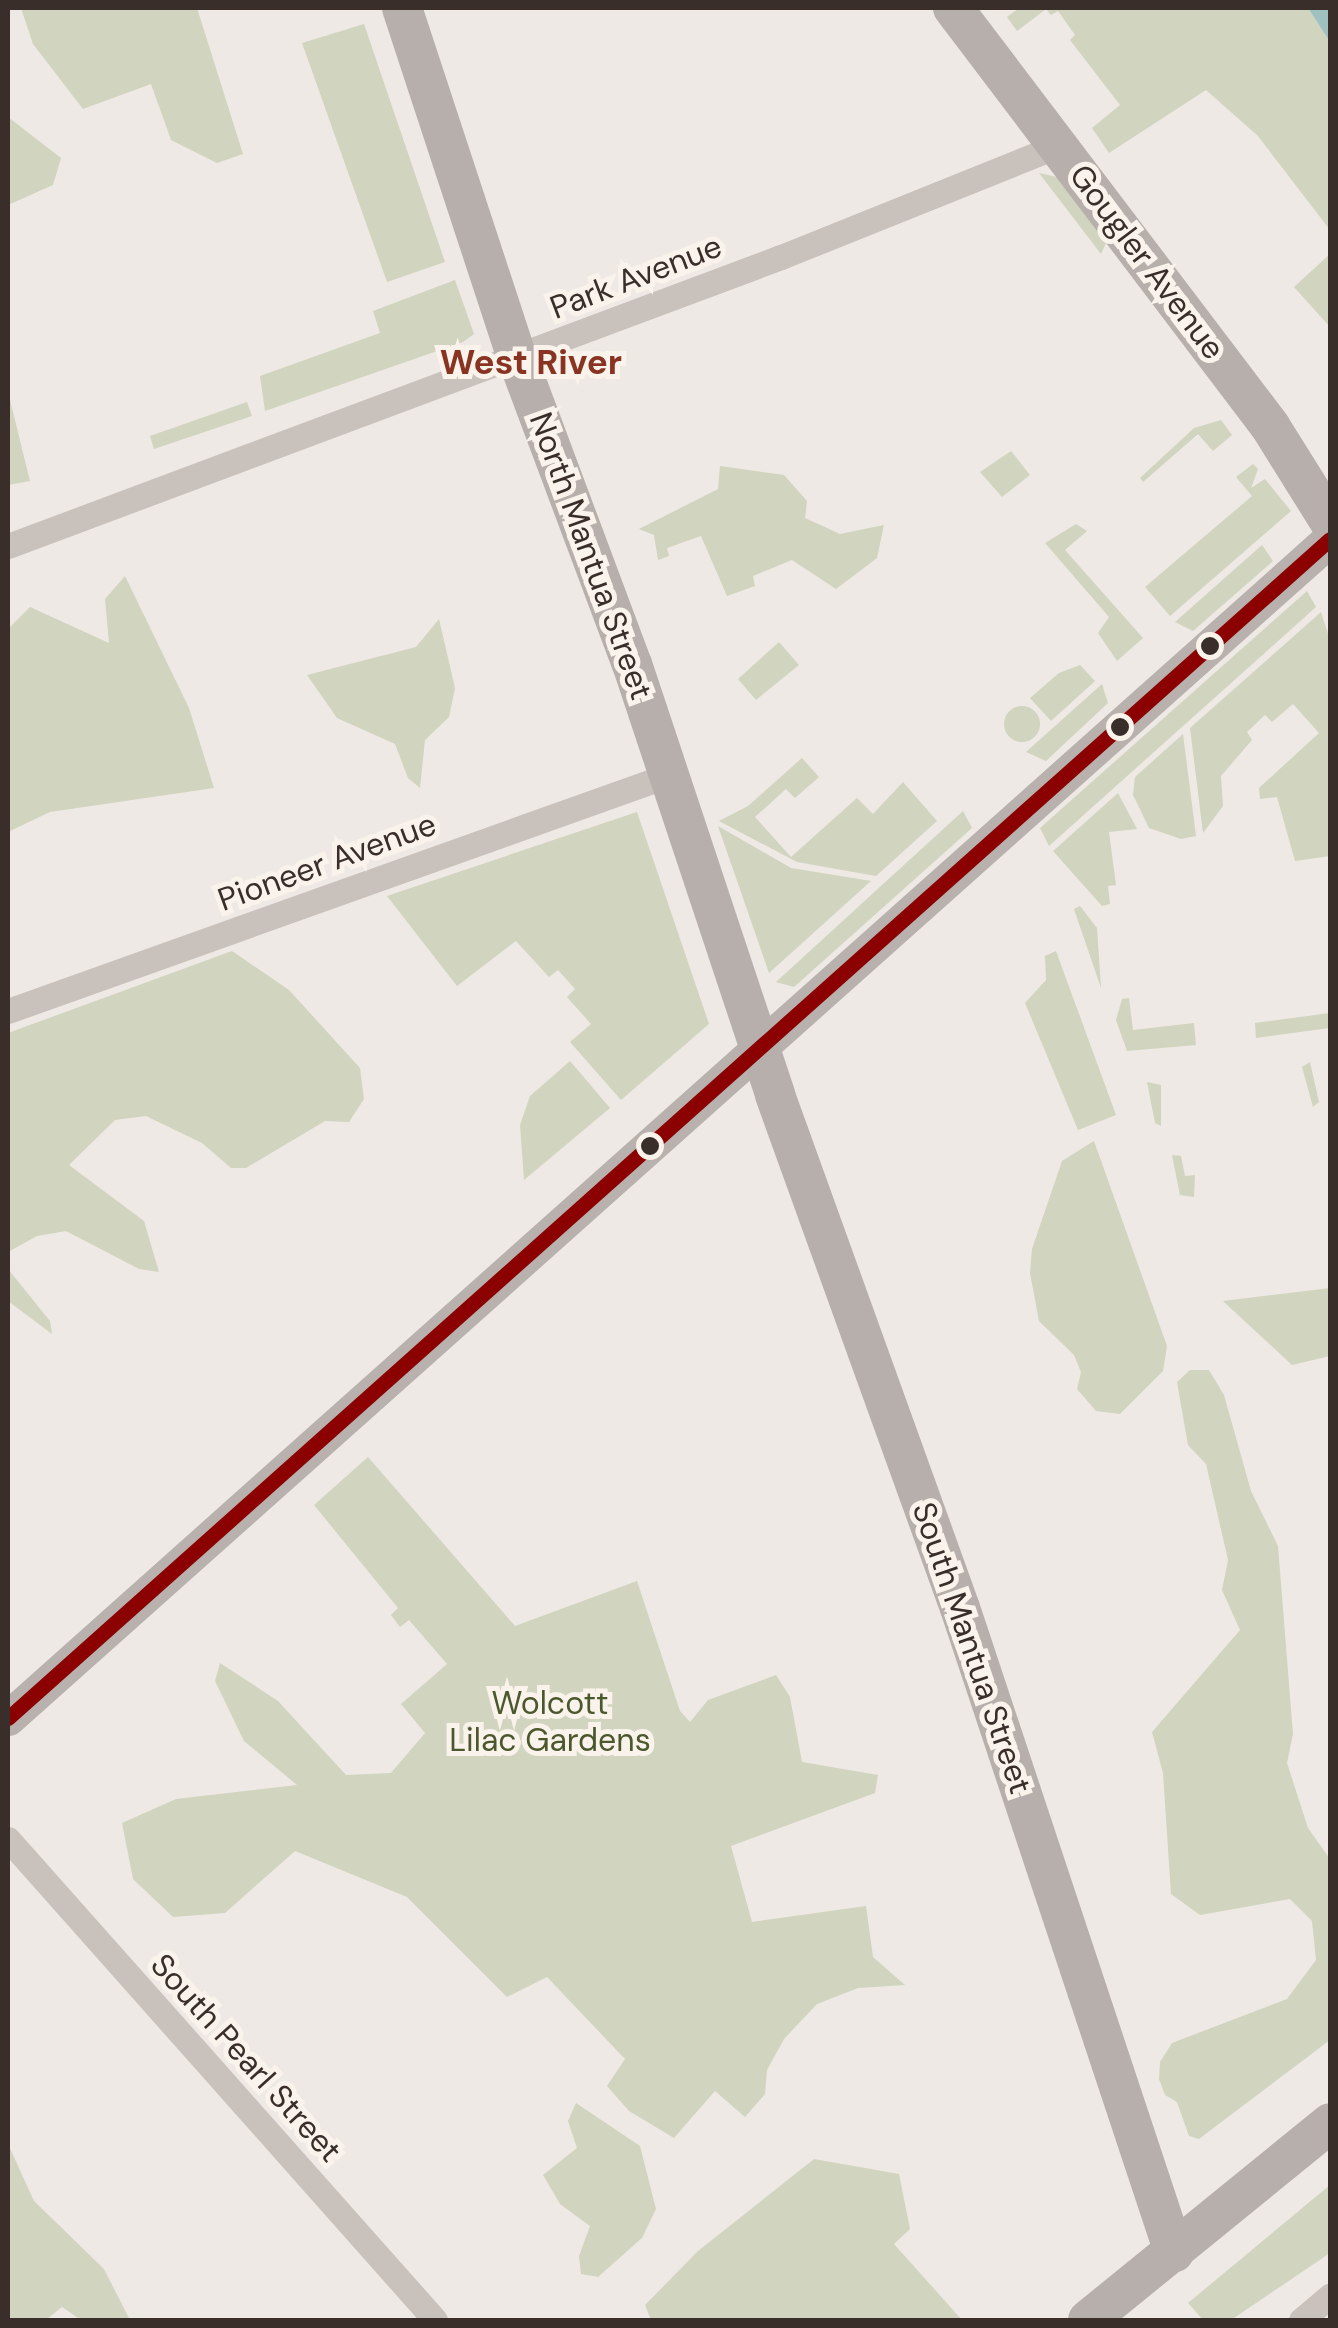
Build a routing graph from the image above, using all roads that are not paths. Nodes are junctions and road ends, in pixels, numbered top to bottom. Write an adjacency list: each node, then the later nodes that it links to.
1 (402, 8): 4 (main road, North Mantua Street)
2 (953, 8): 3 (main road, Gougler Avenue)
3 (1059, 145): 4 (street, Park Avenue); 5 (main road, Gougler Avenue)
4 (517, 357): 7 (street, Park Avenue); 8 (main road, North Mantua Street)
5 (1330, 522)
6 (1330, 539): 10 (main road)
7 (8, 546)
8 (669, 775): 9 (street, Pioneer Avenue); 10 (main road, North Mantua Street)
9 (8, 1011)
10 (760, 1047): 11 (main road); 14 (main road, South Mantua Street)
11 (8, 1718)
12 (8, 1839): 16 (street, South Pearl Street)
13 (1330, 2123): 14 (main road)
14 (1174, 2252): 17 (main road)
15 (1330, 2296): 18 (street)
16 (435, 2320)
17 (1088, 2320)
18 (1301, 2320)

